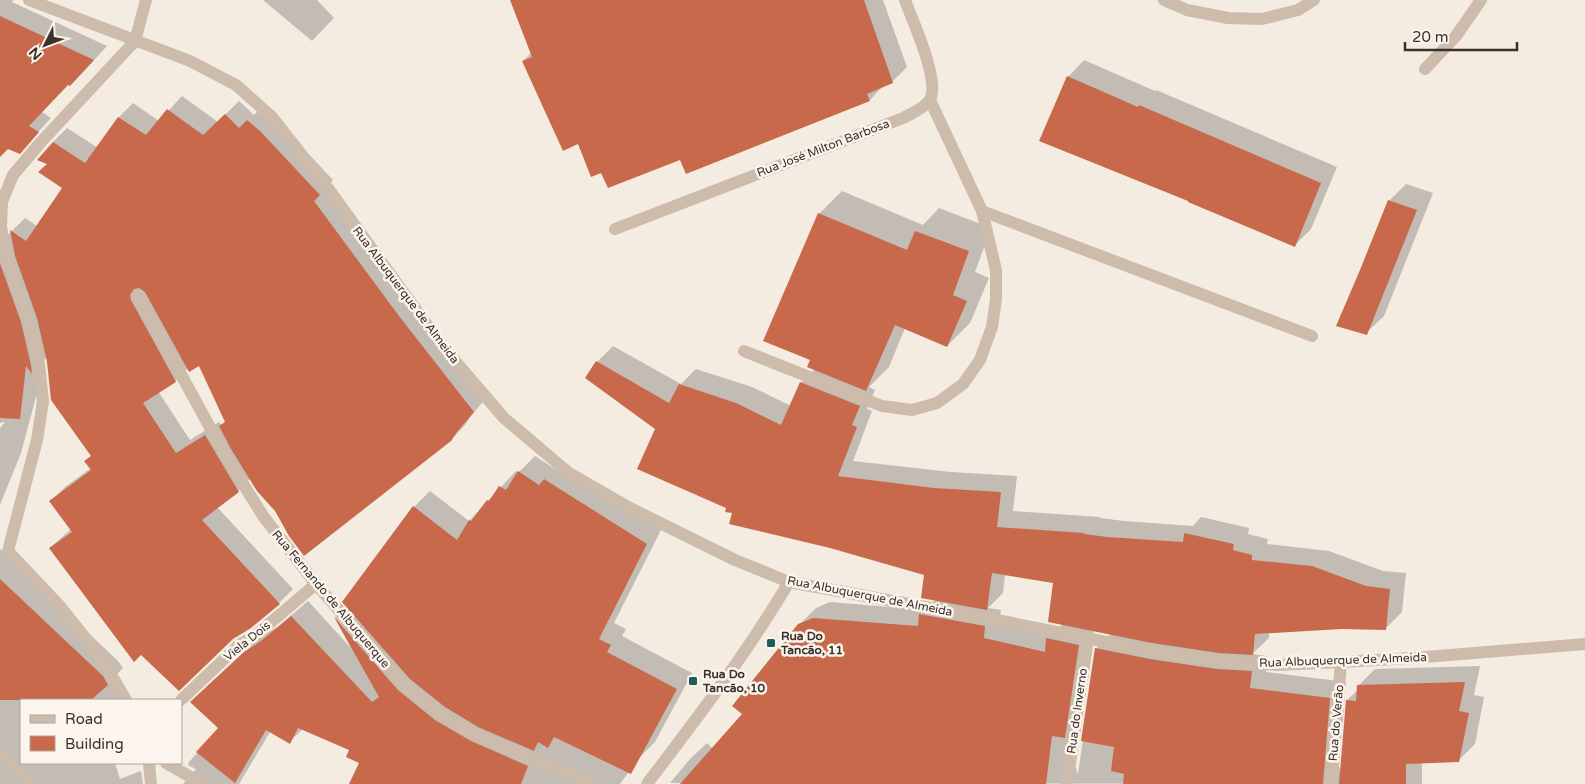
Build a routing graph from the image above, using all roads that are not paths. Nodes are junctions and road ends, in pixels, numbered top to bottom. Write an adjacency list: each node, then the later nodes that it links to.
1 (29, 0): 7 (street, Rua Albuquerque de Almeida)
2 (146, 0): 7 (street)
3 (905, 0): 9 (street)
4 (1164, 0): 5 (street)
5 (1314, 0)
6 (1481, 0): 8 (street)
7 (135, 41): 15 (street); 16 (street, Rua Albuquerque de Almeida)
8 (1425, 69)
9 (930, 100): 10 (street); 11 (street, Rua José Milton Barbosa)
10 (982, 211): 13 (street); 14 (street)
11 (615, 229)
12 (138, 296): 17 (street, Rua Fernando de Albuquerque)
13 (1312, 336)
14 (744, 351)
15 (4, 546): 21 (street)
16 (788, 582): 18 (street, Rua Albuquerque de Almeida); 30 (street)
17 (316, 584): 22 (street, Viela Dois); 29 (street, Rua Fernando de Albuquerque)
18 (1088, 638): 20 (street, Rua Albuquerque de Almeida); 31 (street, Rua do Inverno)
19 (1585, 644): 20 (street, Rua Albuquerque de Almeida)
20 (1341, 662): 32 (street, Rua do Verão)
21 (125, 699)
22 (182, 699)
23 (0, 754): 26 (street)
24 (149, 764): 27 (street)
25 (168, 764): 28 (street)
26 (30, 784)
27 (152, 784)
28 (203, 784)
29 (595, 784)
30 (648, 784)
31 (1067, 784)
32 (1331, 784)

